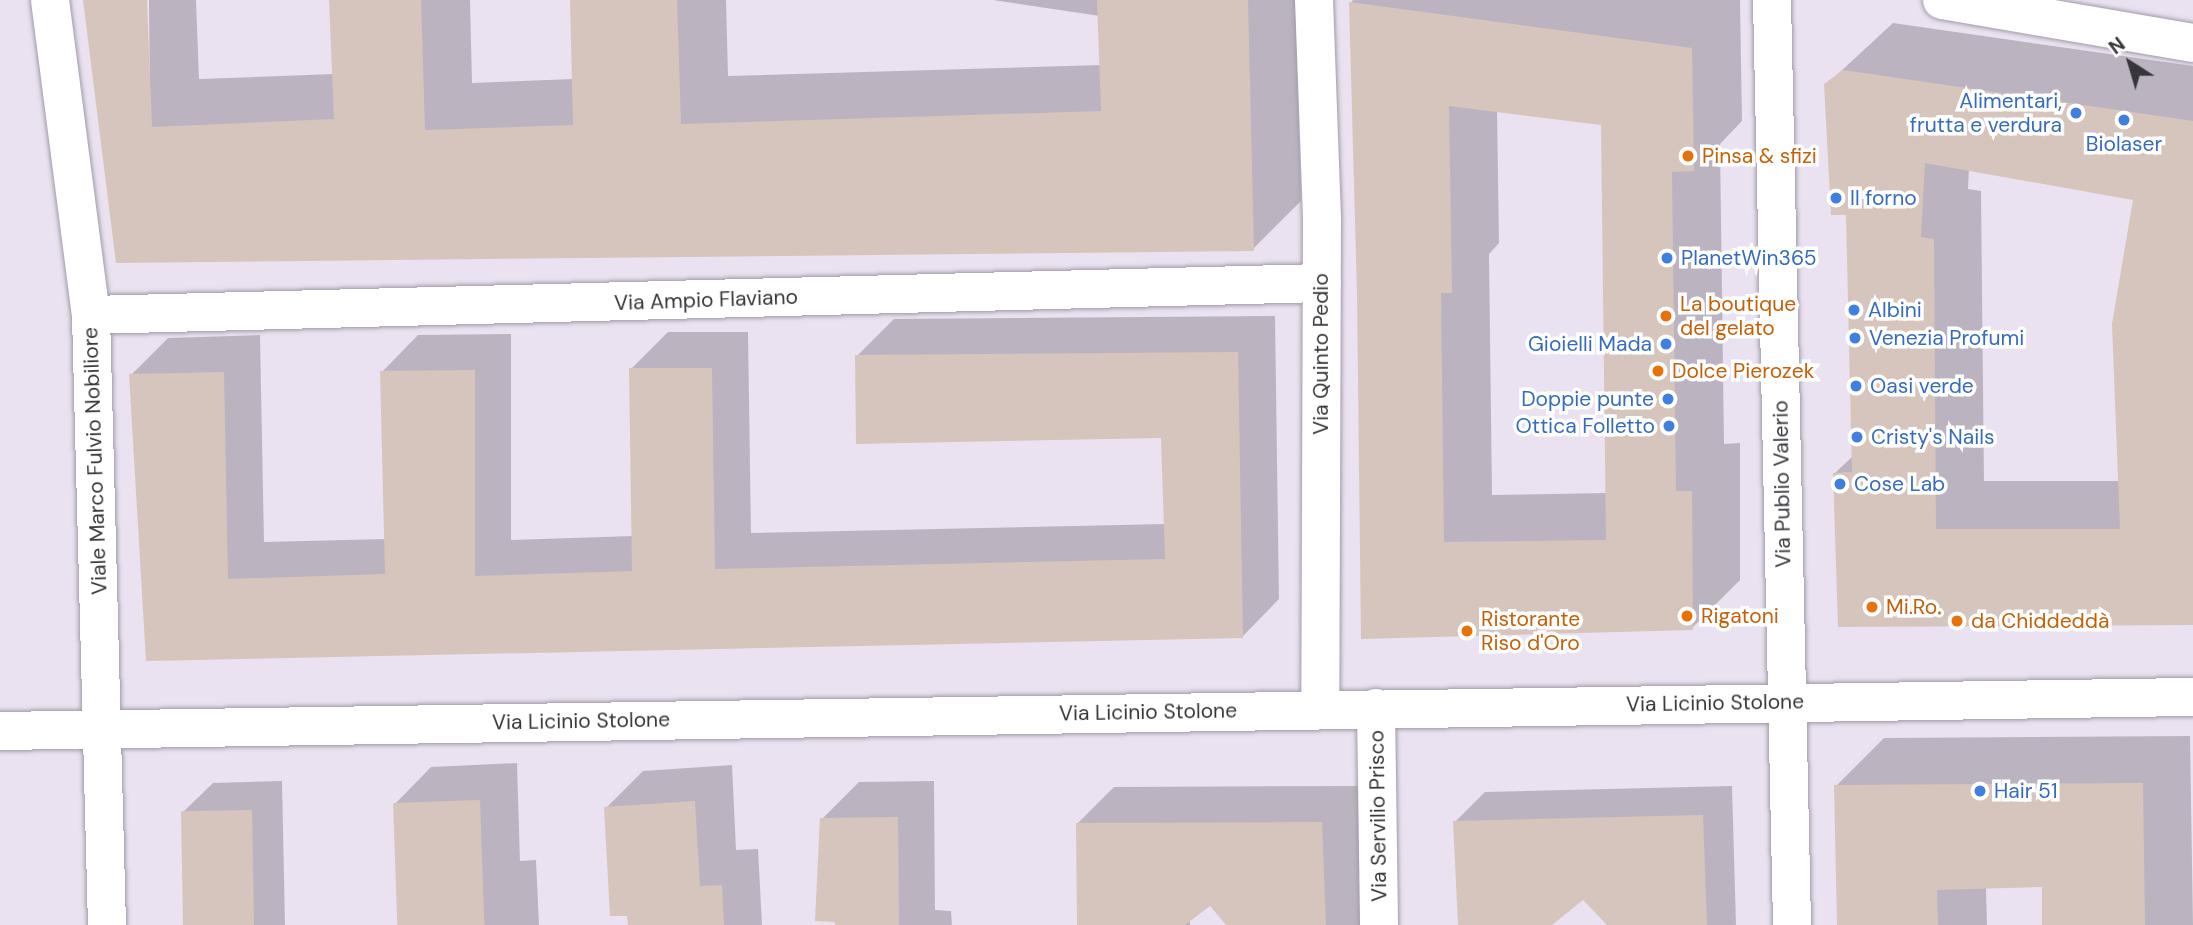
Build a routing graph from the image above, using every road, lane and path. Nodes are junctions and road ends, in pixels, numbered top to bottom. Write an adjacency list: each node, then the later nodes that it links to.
1 (50, 0): 7 (street, Viale Marco Fulvio Nobiliore)
2 (1314, 0): 6 (street, Via Quinto Pedio)
3 (1772, 0): 9 (street, Via Publio Valerio)
4 (1942, 0): 5 (street)
5 (2193, 43)
6 (1322, 283): 7 (street, Via Ampio Flaviano); 11 (street, Via Quinto Pedio)
7 (91, 315): 12 (street, Viale Marco Fulvio Nobiliore)
8 (2193, 697): 9 (street, Via Licinio Stolone)
9 (1787, 702): 10 (street, Via Licinio Stolone); 16 (street, Via Publio Valerio)
10 (1376, 708): 11 (street, Via Licinio Stolone); 15 (street, Via Servilio Prisco)
11 (1320, 709): 12 (street, Via Licinio Stolone)
12 (103, 729): 13 (street, Via Licinio Stolone); 14 (street, Viale Marco Fulvio Nobiliore)
13 (0, 731)
14 (107, 925)
15 (1379, 925)
16 (1792, 925)

